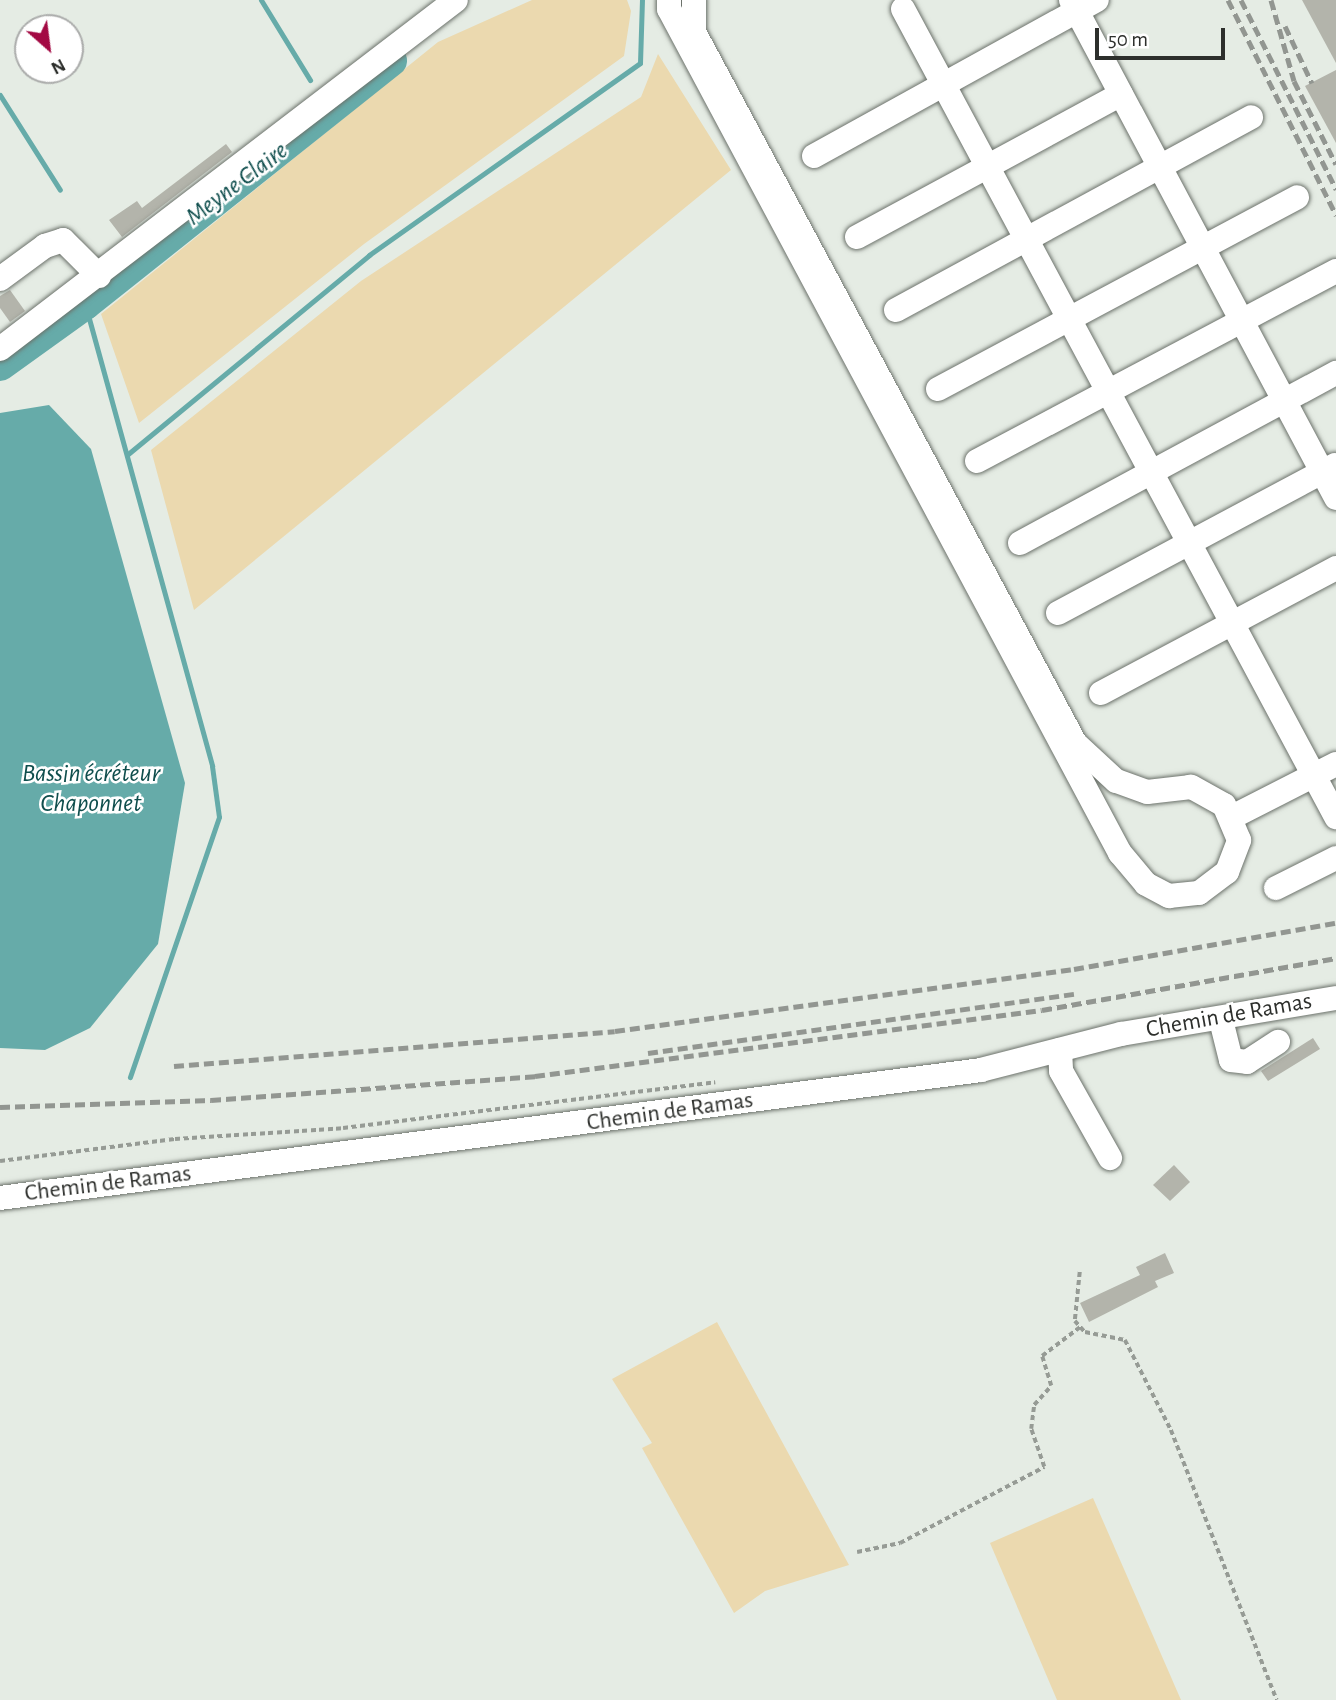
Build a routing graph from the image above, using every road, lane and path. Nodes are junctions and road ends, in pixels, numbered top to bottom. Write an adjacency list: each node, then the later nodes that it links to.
1 (456, 0): 17 (street)
2 (669, 0): 3 (street)
3 (694, 0)
4 (1082, 4): 6 (street); 7 (street)
5 (903, 9): 6 (street)
6 (945, 86): 9 (street); 10 (street)
7 (1121, 94): 10 (street); 11 (street)
8 (1251, 117): 11 (street)
9 (814, 156)
10 (988, 167): 13 (street); 14 (street)
11 (1160, 167): 14 (street); 15 (street)
12 (1297, 197): 15 (street)
13 (857, 237)
14 (1026, 240): 19 (street); 20 (street)
15 (1203, 248): 20 (street); 21 (street)
16 (1336, 271): 21 (street)
17 (99, 276): 18 (street); 22 (street)
18 (0, 279)
19 (896, 310)
20 (1069, 319): 24 (street); 25 (street)
21 (1242, 321): 25 (street); 26 (street)
22 (0, 349)
23 (1336, 373): 26 (street)
24 (938, 389)
25 (1107, 391): 27 (street); 29 (street)
26 (1284, 400): 28 (street); 29 (street)
27 (976, 461)
28 (1329, 468): 30 (street); 32 (street)
29 (1150, 472): 31 (street); 32 (street)
30 (1336, 498)
31 (1020, 543)
32 (1188, 543): 34 (street); 35 (street)
33 (1336, 568): 35 (street)
34 (1058, 613)
35 (1231, 624): 36 (street); 38 (street)
36 (1101, 693)
37 (1336, 764): 38 (street)
38 (1313, 776): 39 (street); 40 (street)
39 (1238, 814)
40 (1336, 817)
41 (1336, 858): 42 (street)
42 (1276, 888)
43 (1336, 998): 44 (street, Chemin de Ramas)
44 (1222, 1020): 45 (street); 46 (street, Chemin de Ramas)
45 (1278, 1042)
46 (1060, 1050): 48 (street); 50 (street, Chemin de Ramas)
47 (728, 1081): 49 (path)
48 (1110, 1158)
49 (0, 1161)
50 (0, 1198)
51 (1080, 1272): 52 (path)
52 (1080, 1327): 53 (path); 54 (path)
53 (857, 1552)
54 (1277, 1700)

